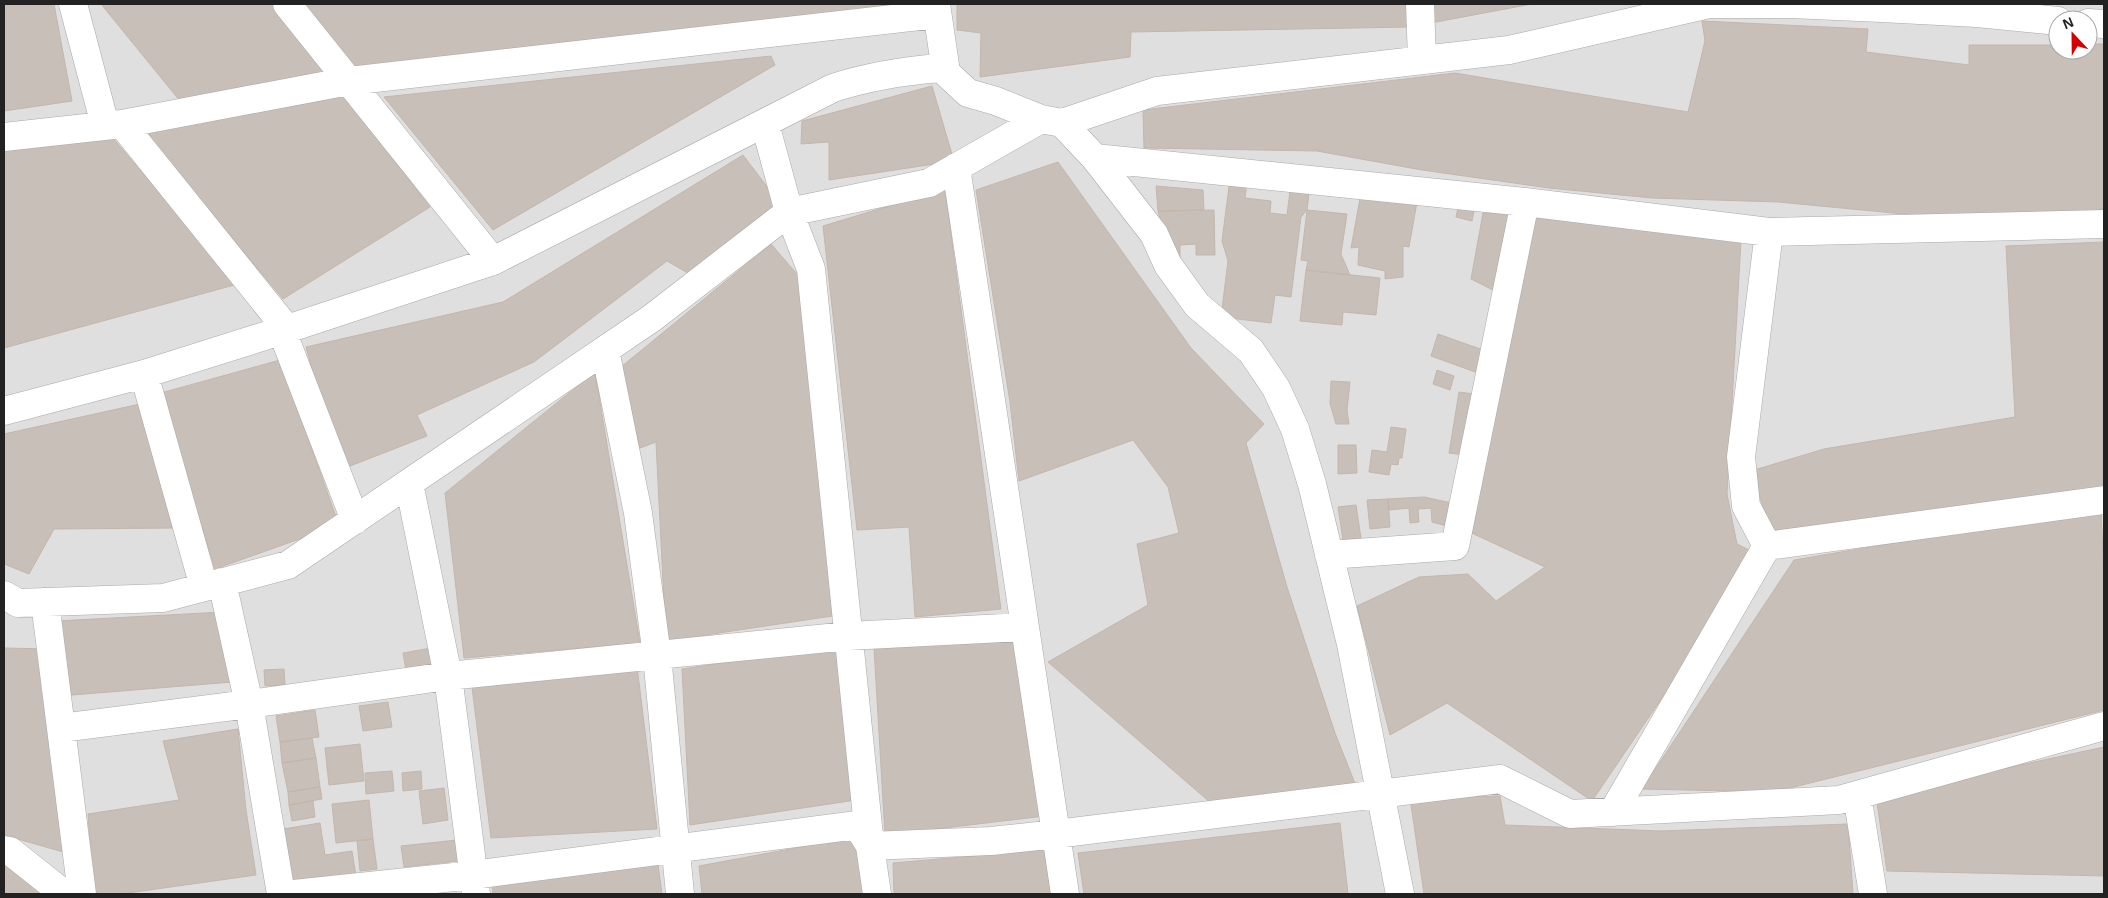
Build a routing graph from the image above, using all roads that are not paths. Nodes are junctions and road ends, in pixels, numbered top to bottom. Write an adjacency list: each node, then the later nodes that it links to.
1 (73, 4): 12 (street)
2 (287, 4): 10 (street)
3 (1420, 4): 8 (street)
4 (1881, 6): 6 (street); 7 (street)
5 (937, 9): 9 (street); 10 (street)
6 (1638, 12): 8 (street)
7 (2048, 20)
8 (1422, 60): 11 (street)
9 (943, 67): 11 (street); 13 (street)
10 (349, 82): 12 (street); 21 (street)
11 (1051, 121): 15 (street); 16 (street)
12 (113, 124): 14 (street); 22 (street)
13 (765, 124): 18 (street); 21 (street)
14 (4, 137)
15 (1096, 158): 17 (street); 30 (street)
16 (956, 167): 18 (street); 34 (street)
17 (1525, 202): 20 (street); 30 (street)
18 (789, 212): 23 (street); 35 (street)
19 (2104, 224): 20 (street)
20 (1769, 232): 29 (street)
21 (493, 261): 22 (street)
22 (285, 330): 24 (street); 28 (street)
23 (605, 350): 26 (street); 36 (street)
24 (144, 374): 25 (street); 31 (street)
25 (4, 411)
26 (409, 483): 28 (street); 37 (street)
27 (2104, 500): 29 (street)
28 (355, 520): 31 (street)
29 (1767, 546): 43 (street)
30 (1329, 555): 41 (street)
31 (213, 585): 33 (street); 38 (street)
32 (4, 595): 33 (street)
33 (45, 602): 40 (street)
34 (1025, 627): 35 (street); 44 (street)
35 (848, 636): 36 (street); 45 (street)
36 (657, 656): 37 (street); 46 (street)
37 (448, 676): 38 (street); 48 (street)
38 (249, 704): 40 (street); 51 (street)
39 (2104, 726): 42 (street)
40 (61, 728): 50 (street)
41 (1381, 794): 43 (street); 44 (street); 56 (street)
42 (1857, 795): 43 (street); 57 (street)
43 (1613, 812)
44 (1056, 834): 45 (street); 55 (street)
45 (870, 846): 46 (street); 54 (street)
46 (675, 848): 48 (street); 53 (street)
47 (4, 850): 49 (street)
48 (474, 884): 52 (street)
49 (64, 894)
50 (82, 894)
51 (281, 894)
52 (294, 894)
53 (680, 894)
54 (877, 894)
55 (1066, 894)
56 (1400, 894)
57 (1873, 894)

